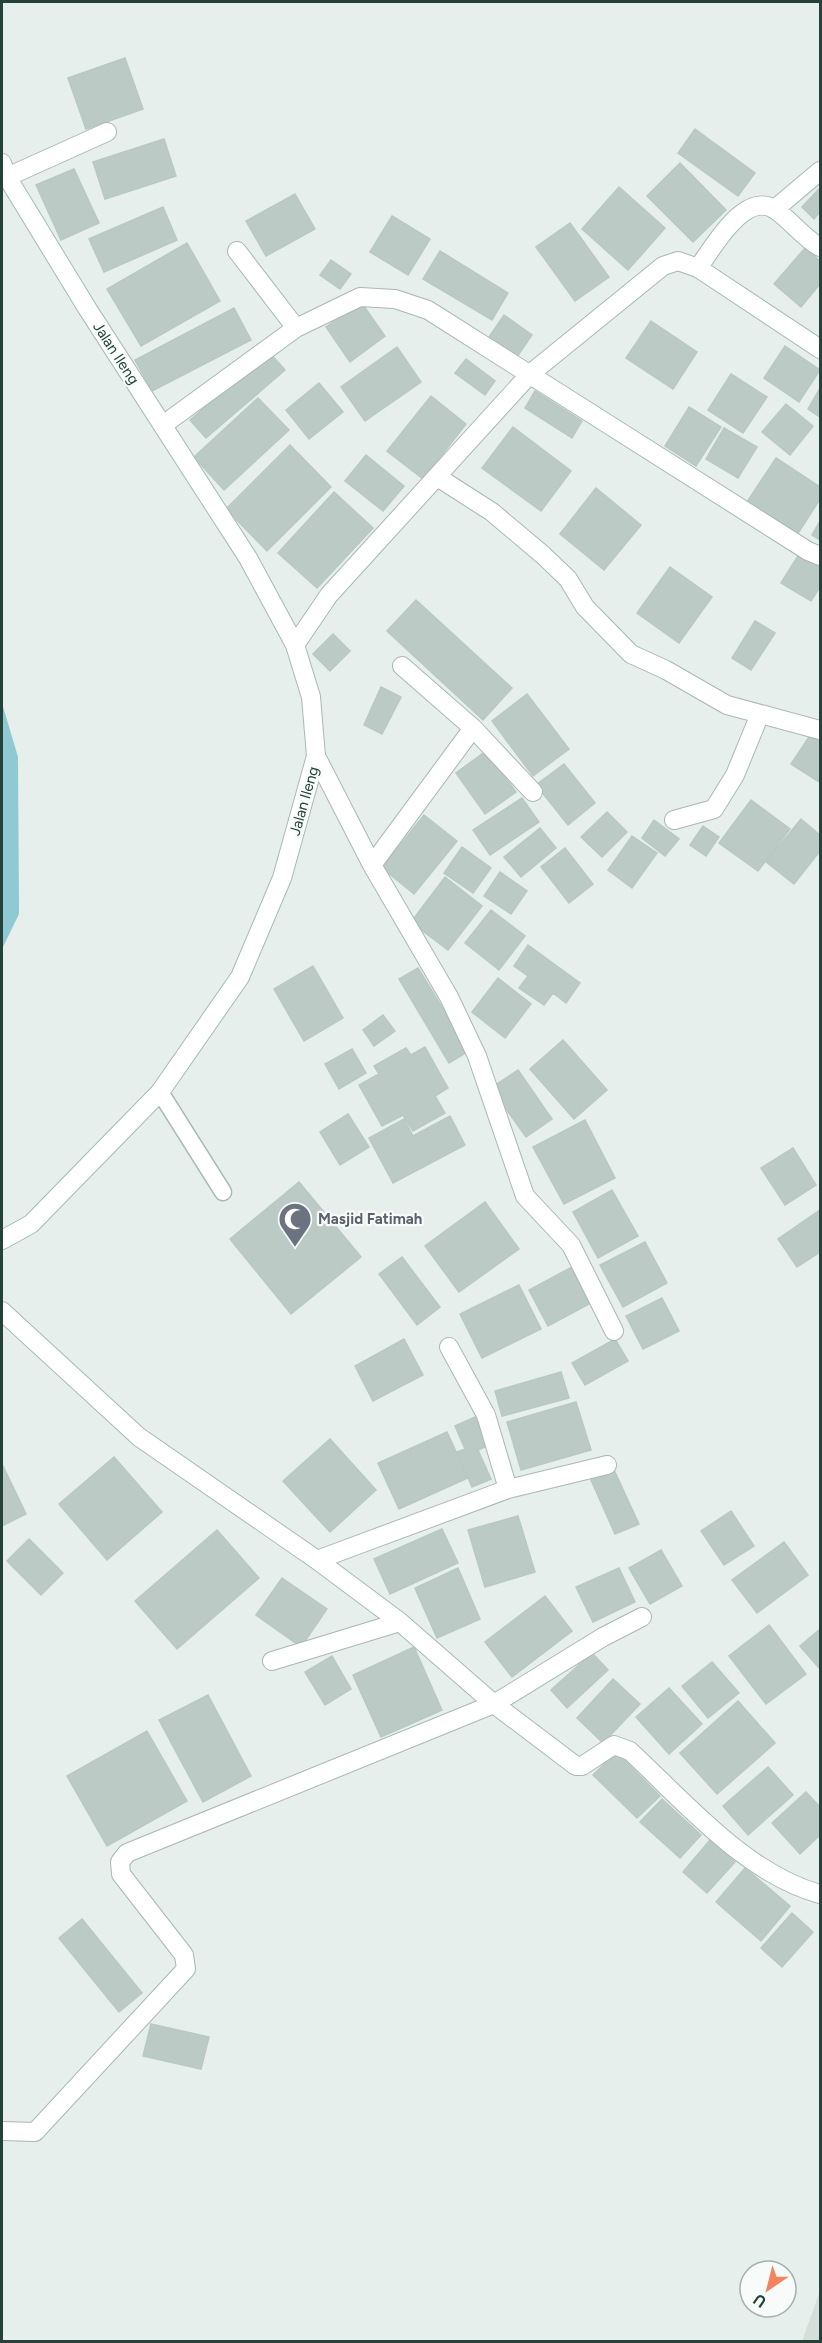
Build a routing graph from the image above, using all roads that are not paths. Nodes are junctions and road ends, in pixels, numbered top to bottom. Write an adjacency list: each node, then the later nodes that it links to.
1 (107, 132): 2 (street)
2 (4, 170): 11 (street, Jalan Ileng)
3 (820, 171): 4 (street)
4 (775, 209): 5 (street); 7 (street)
5 (820, 247)
6 (237, 251): 8 (street)
7 (698, 268): 9 (street); 10 (street)
8 (296, 328): 10 (street); 11 (street)
9 (820, 350)
10 (530, 374): 12 (street); 13 (street)
11 (163, 425): 14 (street, Jalan Ileng)
12 (438, 478): 14 (street); 16 (street)
13 (820, 556)
14 (295, 645): 19 (street, Jalan Ileng)
15 (402, 666): 17 (street)
16 (760, 714): 18 (street); 21 (street)
17 (473, 728): 20 (street); 22 (street)
18 (820, 730)
19 (316, 756): 22 (street); 23 (street, Jalan Ileng)
20 (533, 792)
21 (674, 820)
22 (372, 865): 27 (street)
23 (160, 1092): 24 (lane); 25 (street, Jalan Ileng)
24 (223, 1192)
25 (2, 1240)
26 (2, 1311): 31 (street)
27 (614, 1331)
28 (449, 1347): 30 (street)
29 (606, 1465): 30 (street)
30 (508, 1489): 31 (street)
31 (317, 1560): 33 (street)
32 (642, 1617): 35 (street)
33 (400, 1622): 34 (street); 35 (street)
34 (272, 1661)
35 (494, 1704): 36 (street); 37 (street)
36 (820, 1894)
37 (2, 2132)

